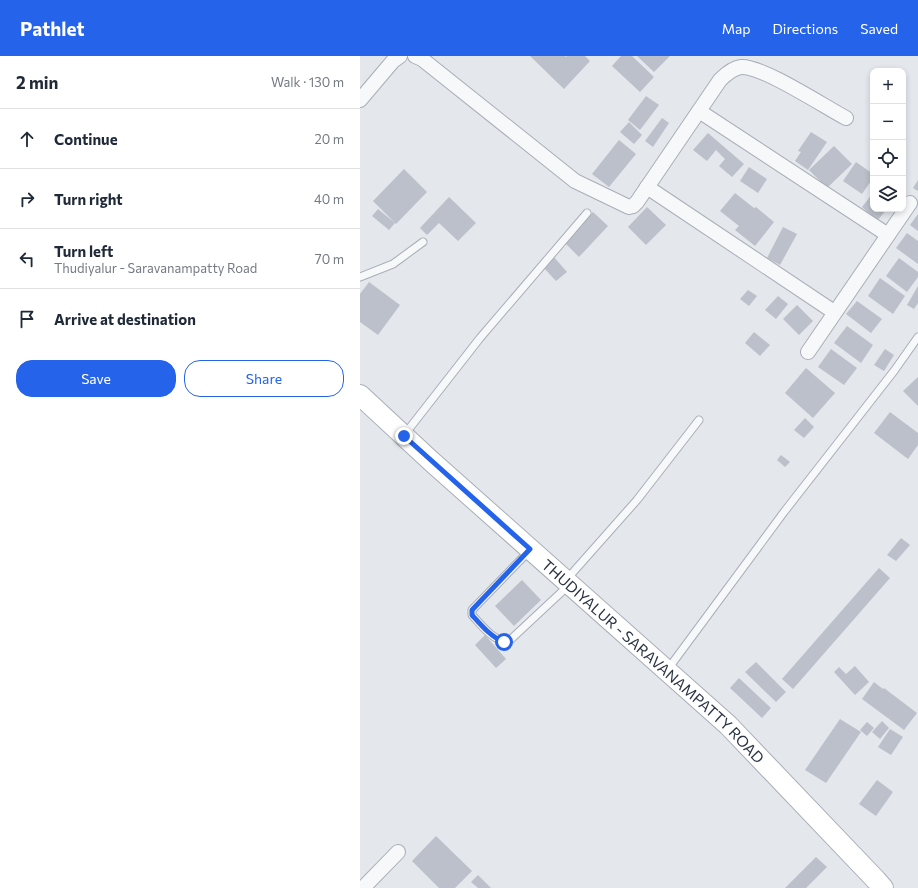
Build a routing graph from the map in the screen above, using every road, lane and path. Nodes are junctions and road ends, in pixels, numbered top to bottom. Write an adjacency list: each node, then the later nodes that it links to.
1 (400, 56): 3 (street)
2 (415, 56): 6 (street)
3 (360, 100)
4 (699, 111): 5 (street); 6 (street); 9 (street)
5 (846, 118)
6 (648, 187): 12 (street)
7 (910, 203): 9 (street)
8 (587, 213): 17 (lane)
9 (888, 235): 12 (street)
10 (423, 242): 11 (lane)
11 (360, 277)
12 (834, 312): 14 (street)
13 (918, 337): 20 (lane)
14 (808, 352)
15 (360, 395): 17 (main road, THUDIYALUR - SARAVANAMPATTY ROAD)
16 (699, 420): 19 (lane)
17 (404, 436): 18 (main road, THUDIYALUR - SARAVANAMPATTY ROAD)
18 (530, 549): 19 (main road, THUDIYALUR - SARAVANAMPATTY ROAD); 19 (lane)
19 (568, 583): 20 (main road, THUDIYALUR - SARAVANAMPATTY ROAD)
20 (666, 670): 23 (main road, THUDIYALUR - SARAVANAMPATTY ROAD)
21 (398, 852): 22 (street)
22 (363, 888)
23 (883, 888)

